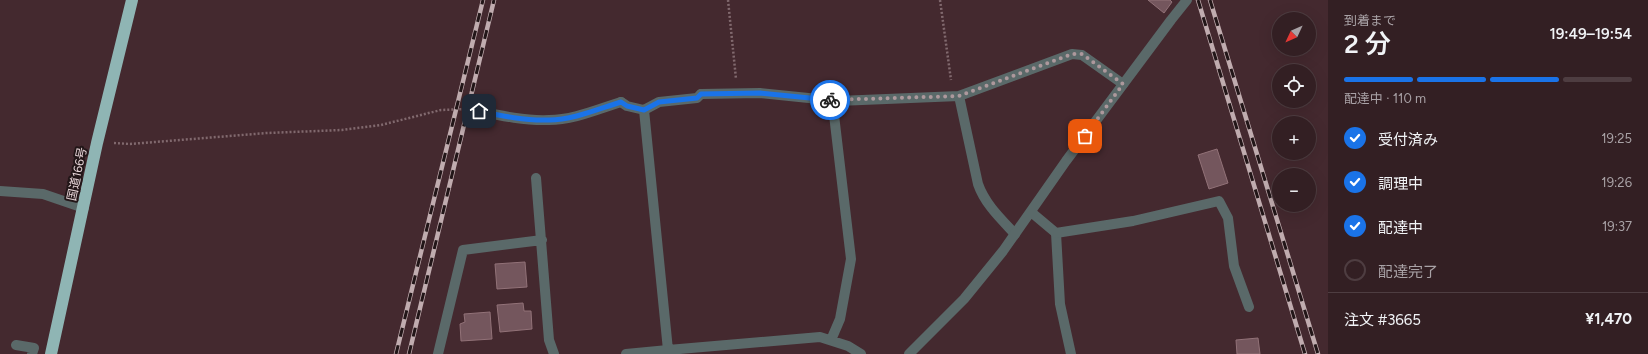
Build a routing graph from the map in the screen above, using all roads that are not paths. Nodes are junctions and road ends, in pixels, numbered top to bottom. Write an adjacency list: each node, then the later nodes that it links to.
1 (132, 0): 10 (highway, 国道166号)
2 (1187, 0): 3 (street)
3 (1123, 84): 4 (street); 11 (street)
4 (959, 96): 5 (street); 13 (street)
5 (644, 110): 6 (street); 18 (street)
6 (479, 111)
7 (834, 115): 16 (street)
8 (536, 178): 14 (street)
9 (0, 191): 10 (street)
10 (84, 208): 20 (highway, 国道166号)
11 (1030, 212): 12 (street); 13 (street)
12 (1056, 233): 15 (street); 26 (street)
13 (1015, 234): 25 (street)
14 (542, 240): 21 (street); 22 (street)
15 (1249, 307)
16 (831, 340): 18 (street); 24 (street)
17 (16, 345): 19 (street)
18 (668, 350): 23 (street)
19 (32, 354)
20 (51, 354)
21 (438, 354)
22 (554, 354)
23 (626, 354)
24 (861, 354)
25 (909, 354)
26 (1071, 354)

